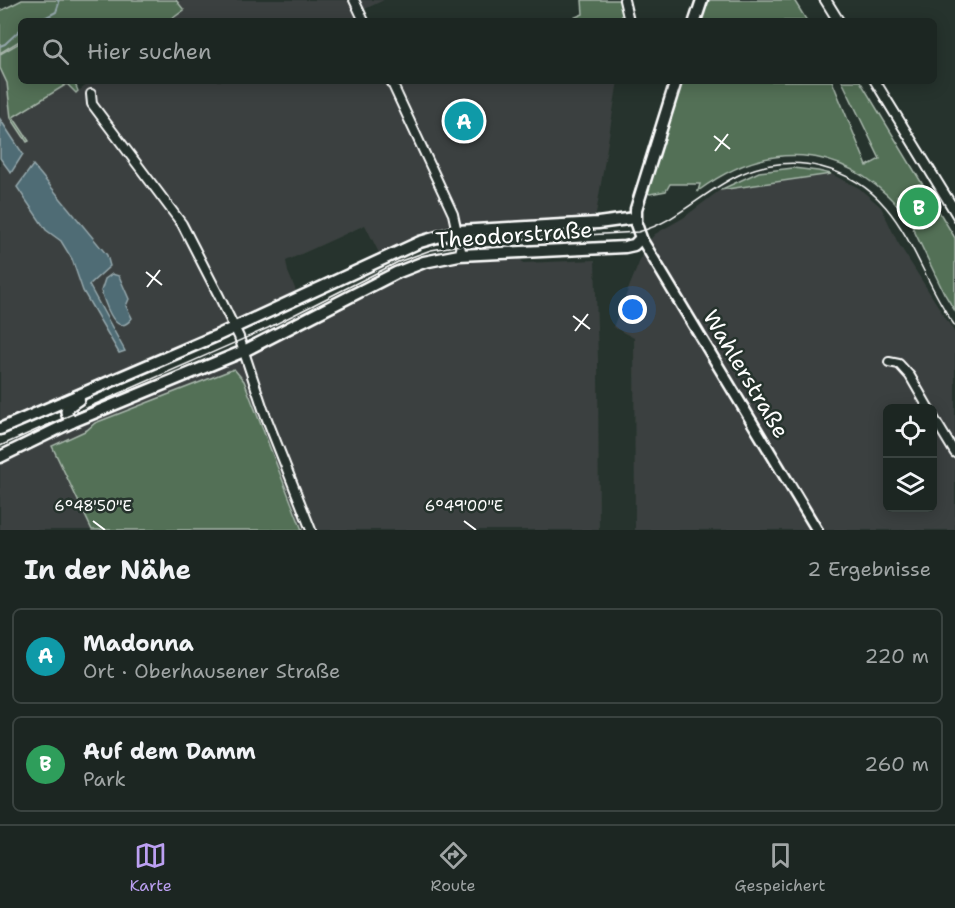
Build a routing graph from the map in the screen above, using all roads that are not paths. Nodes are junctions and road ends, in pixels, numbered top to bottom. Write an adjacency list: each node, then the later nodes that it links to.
1 (354, 0): 4 (street)
2 (624, 0): 5 (street)
3 (702, 0): 6 (main road)
4 (363, 18)
5 (628, 18)
6 (696, 18)
7 (392, 84): 11 (street)
8 (675, 84): 10 (main road)
9 (91, 94): 14 (street)
10 (635, 218): 11 (main road, Theodorstraße); 12 (main road)
11 (458, 231): 13 (street); 14 (main road, Theodorstraße)
12 (641, 238): 13 (main road, Theodorstraße); 25 (street, Wahlerstraße)
13 (462, 255): 15 (main road, Theodorstraße)
14 (234, 327): 15 (street); 17 (main road, Theodorstraße)
15 (244, 351): 20 (main road, Theodorstraße); 24 (street)
16 (889, 362): 18 (street)
17 (86, 393): 20 (main road); 21 (main road, Theodorstraße)
18 (927, 404)
19 (937, 421): 22 (street)
20 (72, 422): 23 (main road, Theodorstraße)
21 (0, 429)
22 (955, 453)
23 (0, 457)
24 (311, 530)
25 (817, 530)

